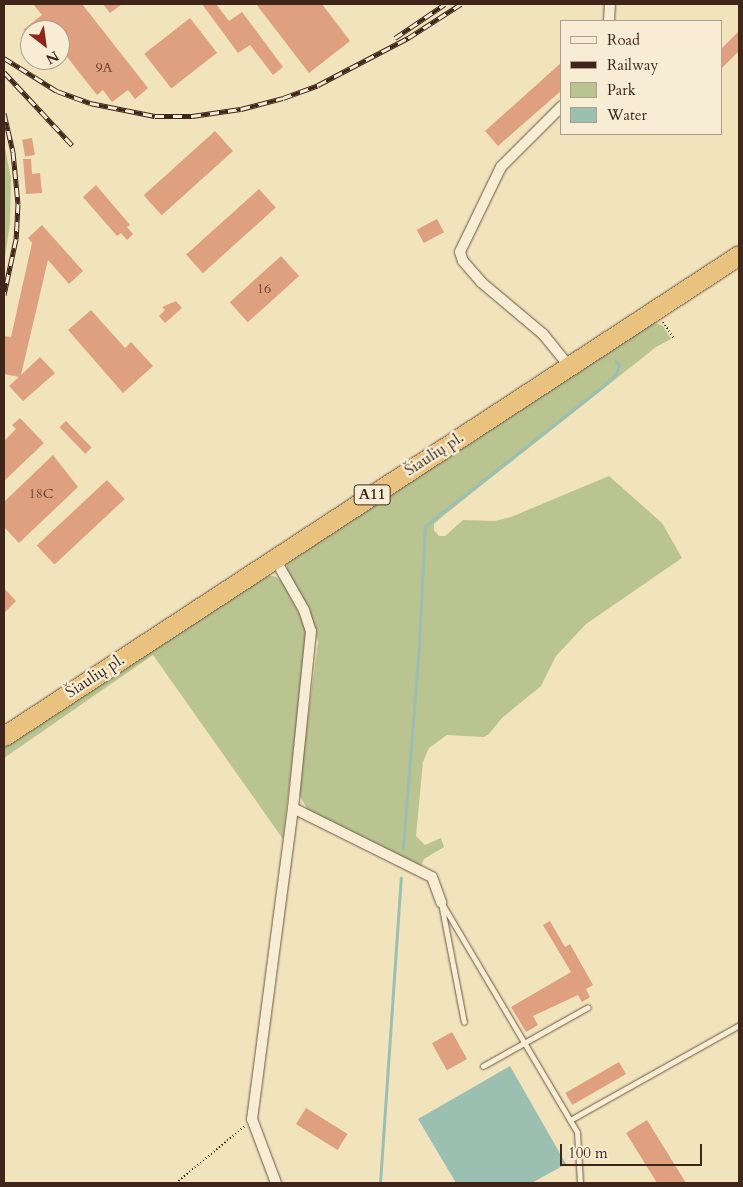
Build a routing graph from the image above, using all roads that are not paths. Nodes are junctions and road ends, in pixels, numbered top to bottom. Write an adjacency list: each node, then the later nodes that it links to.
1 (610, 4): 2 (street)
2 (610, 20)
3 (560, 108): 5 (street)
4 (739, 255): 5 (highway, Šiaulių pl. / A11)
5 (569, 366): 6 (highway, Šiaulių pl. / A11)
6 (275, 559): 7 (highway, Šiaulių pl. / A11); 8 (street)
7 (4, 736)
8 (293, 808): 9 (street); 16 (street)
9 (441, 902): 11 (lane); 13 (lane)
10 (588, 1007): 13 (lane)
11 (464, 1022)
12 (739, 1025): 15 (lane)
13 (524, 1042): 14 (lane); 15 (lane)
14 (483, 1066)
15 (570, 1120): 17 (lane)
16 (276, 1183)
17 (580, 1183)

